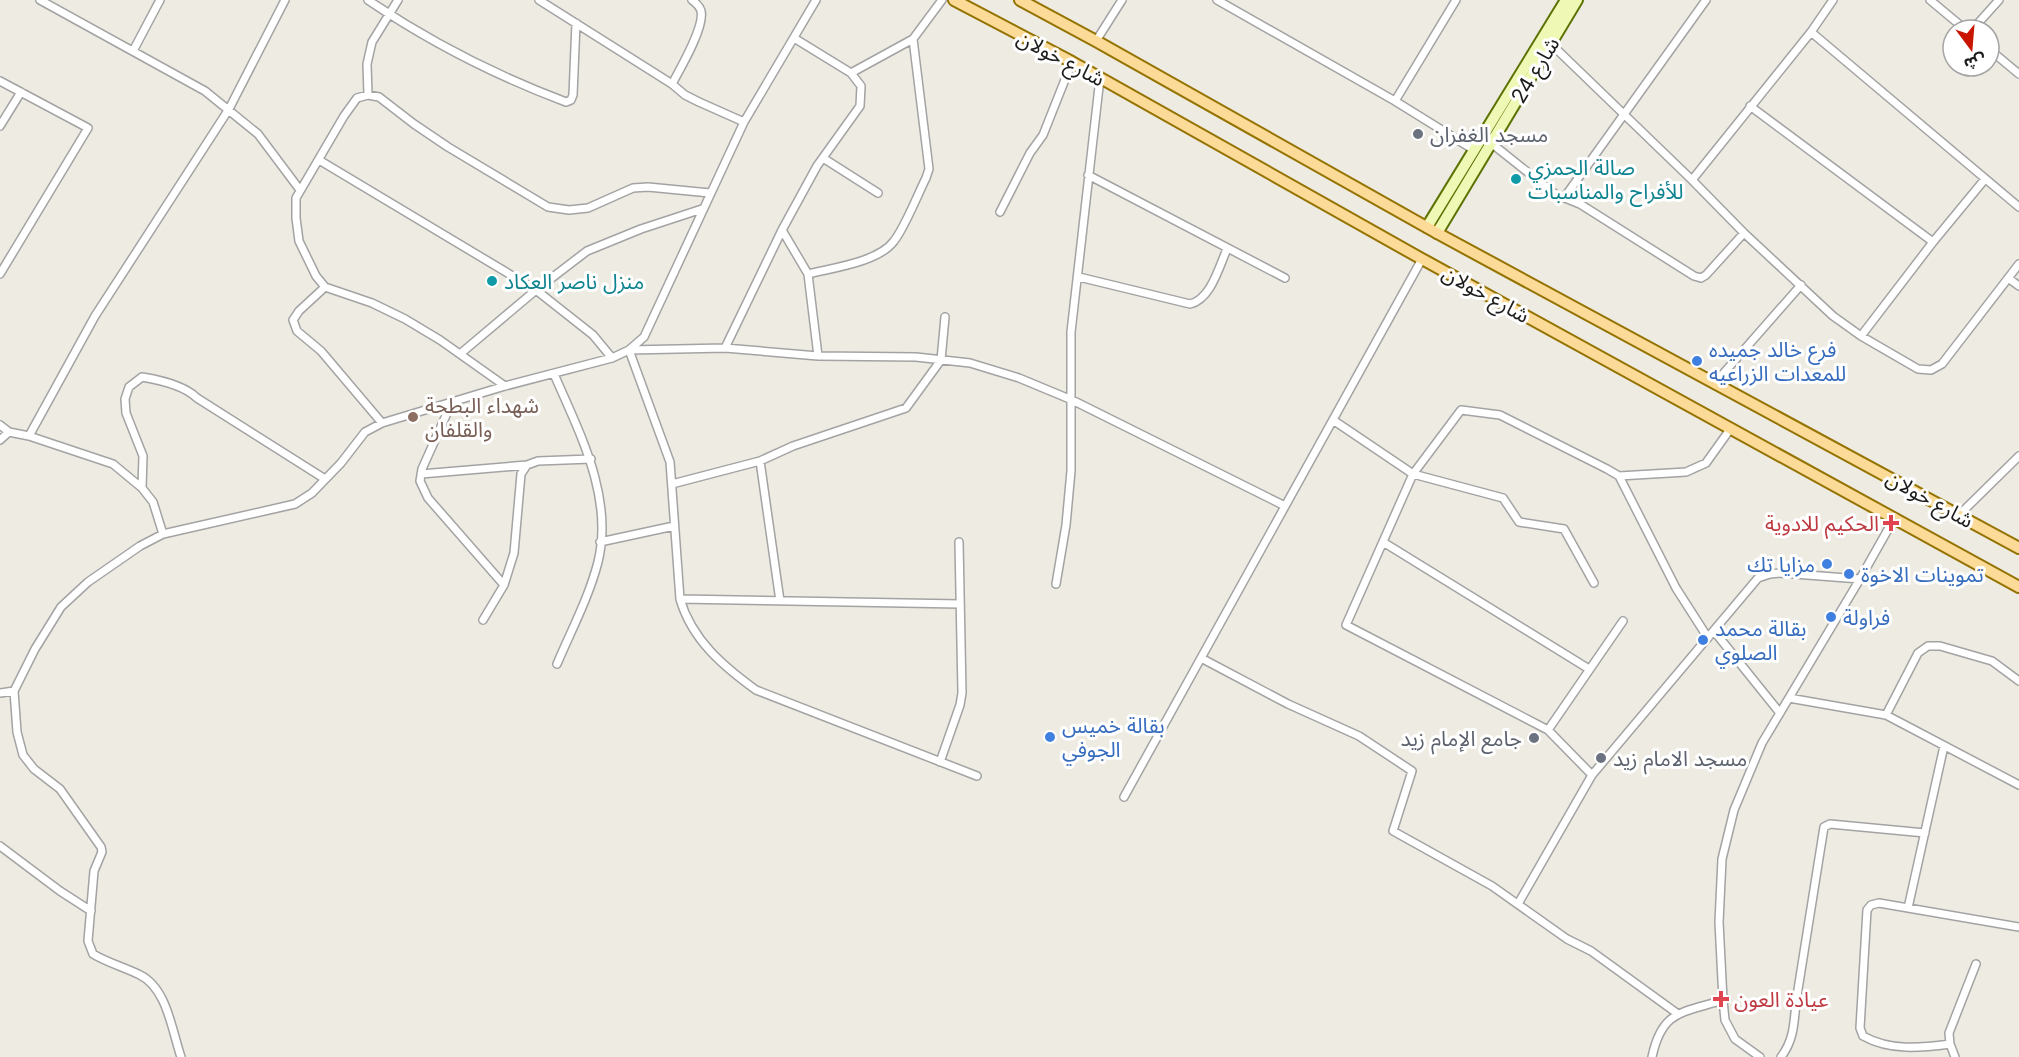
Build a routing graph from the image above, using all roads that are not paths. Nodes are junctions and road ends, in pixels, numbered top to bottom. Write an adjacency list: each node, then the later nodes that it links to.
1 (40, 0): 30 (street)
2 (160, 0): 30 (street)
3 (285, 0): 42 (street)
4 (368, 0): 21 (street)
5 (398, 0): 21 (street)
6 (539, 0): 24 (street)
7 (692, 0): 37 (street)
8 (816, 0): 26 (street)
9 (942, 0): 27 (street)
10 (954, 0): 32 (main road, شارع خولان)
11 (1020, 0): 29 (main road, شارع خولان)
12 (1122, 0): 29 (street)
13 (1217, 0): 40 (street)
14 (1456, 0): 40 (street)
15 (1566, 0): 28 (street, شارع 24)
16 (1577, 0): 28 (street, شارع 24)
17 (1706, 0): 43 (street)
18 (1833, 0): 25 (street)
19 (1929, 0): 22 (street)
20 (1999, 0): 23 (street)
21 (389, 14): 24 (street); 39 (street)
22 (1951, 18)
23 (1983, 18)
24 (576, 23): 37 (street)
25 (1811, 32): 41 (street); 52 (street)
26 (794, 38): 33 (street); 44 (street)
27 (913, 39): 33 (street); 68 (street)
28 (1547, 40): 43 (street); 46 (street, شارع 24); 47 (street, شارع 24)
29 (1096, 41): 61 (main road, شارع خولان)
30 (132, 51): 42 (street)
31 (2001, 60): 34 (street)
32 (1072, 62): 35 (main road, شارع خولان); 59 (street)
33 (851, 73): 48 (street)
34 (2019, 74)
35 (1100, 78): 50 (street); 65 (main road, شارع خولان)
36 (0, 81): 38 (street)
37 (672, 84): 44 (street)
38 (21, 92): 45 (street); 67 (street)
39 (368, 94): 49 (street); 55 (street)
40 (1395, 101): 47 (street)
41 (1750, 106): 51 (street); 63 (street)
42 (229, 109): 53 (street); 94 (street)
43 (1623, 115): 51 (street); 56 (street)
44 (744, 122): 55 (street)
45 (0, 126)
46 (1491, 143): 56 (street); 61 (street, شارع 24)
47 (1474, 150): 61 (street, شارع 24)
48 (823, 158): 54 (street); 60 (street)
49 (319, 160): 53 (street); 75 (street)
50 (1088, 176): 64 (street); 69 (street)
51 (1692, 180): 62 (street)
52 (1985, 180): 57 (street); 63 (street)
53 (300, 190): 74 (street)
54 (878, 193)
55 (710, 194): 58 (street)
56 (1564, 198): 62 (street)
57 (2019, 207)
58 (702, 209): 75 (street); 79 (street)
59 (1000, 212)
60 (782, 230): 68 (street); 78 (street)
61 (1432, 230): 85 (main road, شارع خولان)
62 (1744, 233): 72 (street)
63 (1934, 242): 77 (street)
64 (1227, 249): 69 (street); 70 (street)
65 (1422, 259): 89 (street); 92 (main road, شارع خولان)
66 (2019, 264): 71 (street)
67 (0, 274)
68 (808, 274): 81 (street)
69 (1078, 277): 87 (street)
70 (1285, 278)
71 (2008, 278): 73 (street); 77 (street)
72 (1801, 285): 77 (street); 85 (street)
73 (2019, 286)
74 (325, 287): 80 (street); 90 (street)
75 (536, 290): 80 (street); 82 (street)
76 (945, 317): 83 (street)
77 (1861, 336)
78 (725, 348): 79 (street); 81 (street)
79 (629, 350): 82 (street); 104 (street)
80 (460, 354): 86 (street)
81 (818, 356): 83 (street)
82 (612, 358): 84 (street)
83 (941, 360): 87 (street); 98 (street)
84 (554, 374): 86 (street); 97 (street)
85 (1715, 383): 107 (main road, شارع خولان)
86 (506, 386): 88 (street)
87 (1072, 400): 106 (street); 117 (street)
88 (452, 402): 90 (street); 100 (street)
89 (1332, 420): 101 (street); 106 (street)
90 (382, 423): 103 (street)
91 (0, 425): 93 (street)
92 (1731, 428): 102 (street); 108 (main road, شارع خولان)
93 (9, 432): 94 (street); 95 (street)
94 (29, 436): 105 (street)
95 (0, 440)
96 (2019, 456): 107 (street)
97 (591, 459): 99 (street); 111 (street)
98 (760, 461): 104 (street); 121 (street)
99 (527, 465): 100 (street); 118 (street)
100 (422, 474): 118 (street)
101 (1413, 474): 102 (street); 113 (street); 116 (street)
102 (1619, 476): 126 (street)
103 (325, 479): 105 (street); 110 (street)
104 (672, 484): 109 (street)
105 (142, 488): 110 (street)
106 (1285, 506): 127 (street)
107 (1959, 515): 114 (main road, شارع خولان)
108 (1894, 517): 115 (street); 119 (main road, شارع خولان)
109 (674, 526): 111 (street); 120 (street)
110 (163, 534): 131 (street)
111 (600, 542): 128 (street)
112 (959, 542): 122 (street)
113 (1383, 542): 129 (street); 136 (street)
114 (2019, 548)
115 (1860, 579): 125 (street); 133 (street)
116 (1594, 583)
117 (1056, 584)
118 (504, 585): 123 (street)
119 (2019, 587)
120 (680, 599): 121 (street); 138 (street)
121 (780, 601): 122 (street)
122 (960, 604): 138 (street)
123 (483, 620)
124 (1623, 621): 129 (street)
125 (1714, 631): 126 (street); 134 (street)
126 (1707, 638): 139 (street)
127 (1201, 658): 142 (street); 145 (street)
128 (557, 664)
129 (1589, 669): 136 (street)
130 (2019, 681): 135 (street)
131 (14, 691): 132 (street); 147 (street)
132 (0, 693)
133 (1788, 698): 134 (street); 135 (street)
134 (1780, 713): 150 (street)
135 (1886, 716): 137 (street)
136 (1548, 730): 139 (street)
137 (1944, 746): 141 (street); 143 (street)
138 (940, 762): 140 (street)
139 (1592, 775): 145 (street)
140 (977, 776)
141 (2019, 785)
142 (1124, 797)
143 (1925, 833): 146 (street); 156 (street)
144 (0, 846): 147 (street)
145 (1518, 904): 151 (street)
146 (1908, 908): 148 (street); 152 (street)
147 (91, 911): 153 (street)
148 (2019, 927)
149 (1976, 964): 152 (street)
150 (1722, 1000): 151 (street); 155 (street)
151 (1678, 1014): 154 (street)
152 (1950, 1044): 157 (street)
153 (181, 1057)
154 (1652, 1057)
155 (1760, 1057)
156 (1782, 1057)
157 (1955, 1057)

